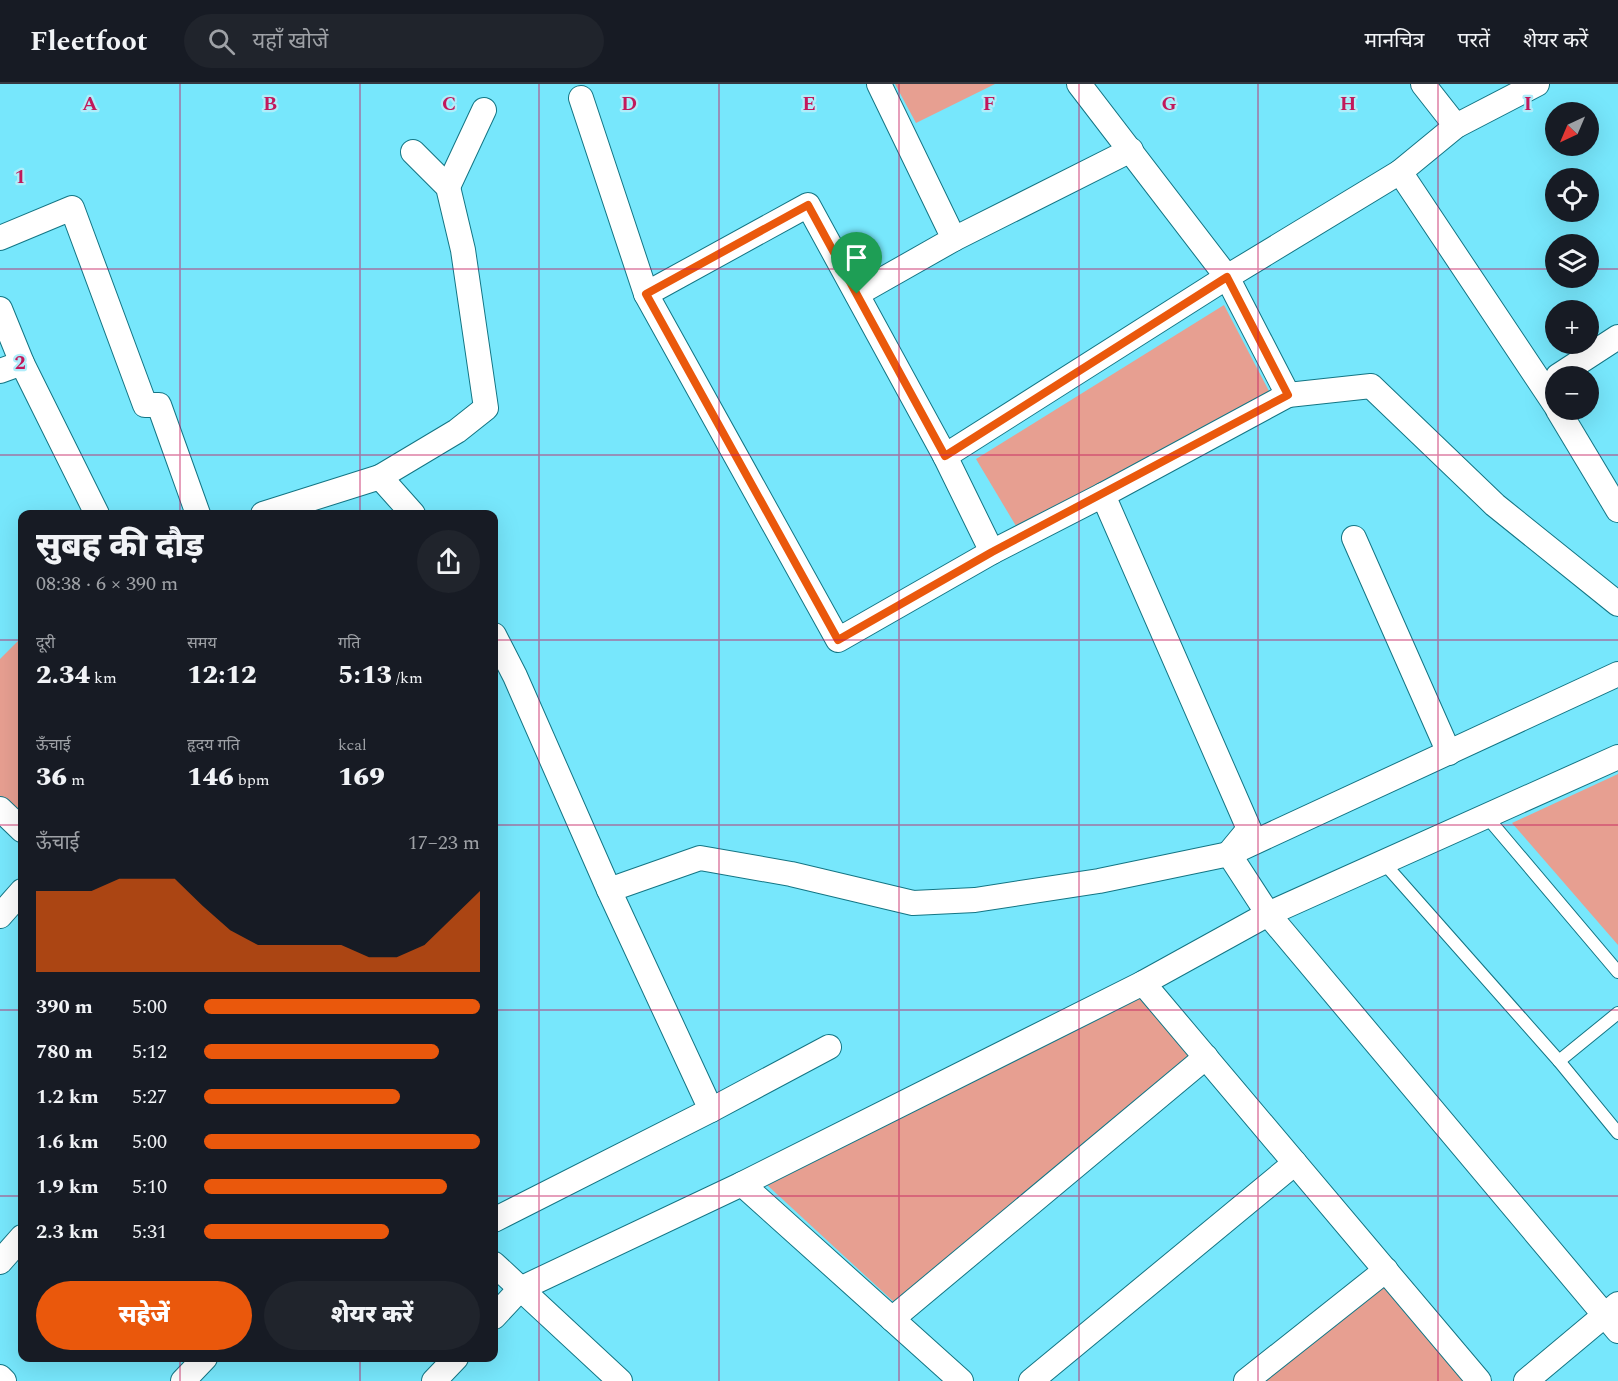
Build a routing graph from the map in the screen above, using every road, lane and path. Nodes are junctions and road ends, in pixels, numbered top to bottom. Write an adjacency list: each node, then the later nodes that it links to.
1 (879, 84): 13 (street)
2 (1079, 84): 8 (street)
3 (1423, 84): 7 (street)
4 (1537, 84): 7 (street)
5 (581, 98): 15 (street)
6 (484, 110): 11 (street)
7 (1456, 126): 10 (street)
8 (1131, 150): 13 (street); 14 (street)
9 (413, 152): 11 (street)
10 (1400, 171): 14 (street); 21 (street)
11 (448, 187): 25 (street)
12 (0, 238): 28 (street)
13 (954, 239): 16 (street)
14 (1227, 277): 22 (street); 24 (street)
15 (646, 294): 16 (street); 33 (street)
16 (857, 294): 24 (street)
17 (0, 309): 20 (street)
18 (1618, 338): 19 (street)
19 (1584, 366)
20 (11, 367): 27 (street)
21 (1545, 378)
22 (1288, 395): 26 (street); 34 (street)
23 (1570, 420): 31 (street)
24 (945, 456): 33 (street)
25 (380, 477): 29 (street); 30 (street)
26 (1102, 495): 33 (street); 42 (street)
27 (95, 510)
28 (197, 510)
29 (276, 510)
30 (409, 510)
31 (1618, 510)
32 (1354, 538): 37 (street)
33 (992, 552)
34 (1618, 604)
35 (498, 643): 44 (street)
36 (1618, 674): 37 (street)
37 (1449, 753): 42 (street)
38 (1618, 757): 40 (street)
39 (0, 809): 41 (street)
40 (1486, 816): 43 (street); 48 (lane)
41 (18, 826)
42 (1229, 854): 44 (street); 46 (street)
43 (1383, 862): 46 (street); 53 (lane)
44 (609, 890): 54 (street)
45 (18, 896): 47 (street)
46 (1268, 914): 49 (street); 65 (street)
47 (0, 916)
48 (1618, 972)
49 (1143, 983): 52 (street); 57 (street)
50 (1618, 1013): 53 (lane)
51 (828, 1047): 54 (street)
52 (1206, 1057): 56 (street); 66 (street)
53 (1559, 1061): 55 (lane)
54 (711, 1110): 58 (street)
55 (1618, 1133)
56 (1295, 1163): 62 (street); 75 (street)
57 (742, 1184): 63 (street); 66 (street)
58 (498, 1218)
59 (18, 1242): 60 (street)
60 (0, 1262)
61 (498, 1268): 63 (street)
62 (1386, 1270): 76 (street); 77 (street)
63 (520, 1289): 64 (street); 73 (street)
64 (498, 1313)
65 (1614, 1316): 78 (street)
66 (892, 1319): 74 (street)
67 (202, 1362): 71 (street)
68 (452, 1362): 72 (street)
69 (0, 1377): 70 (street)
70 (4, 1381)
71 (183, 1381)
72 (434, 1381)
73 (620, 1381)
74 (961, 1381)
75 (1031, 1381)
76 (1246, 1381)
77 (1479, 1381)
78 (1526, 1381)

